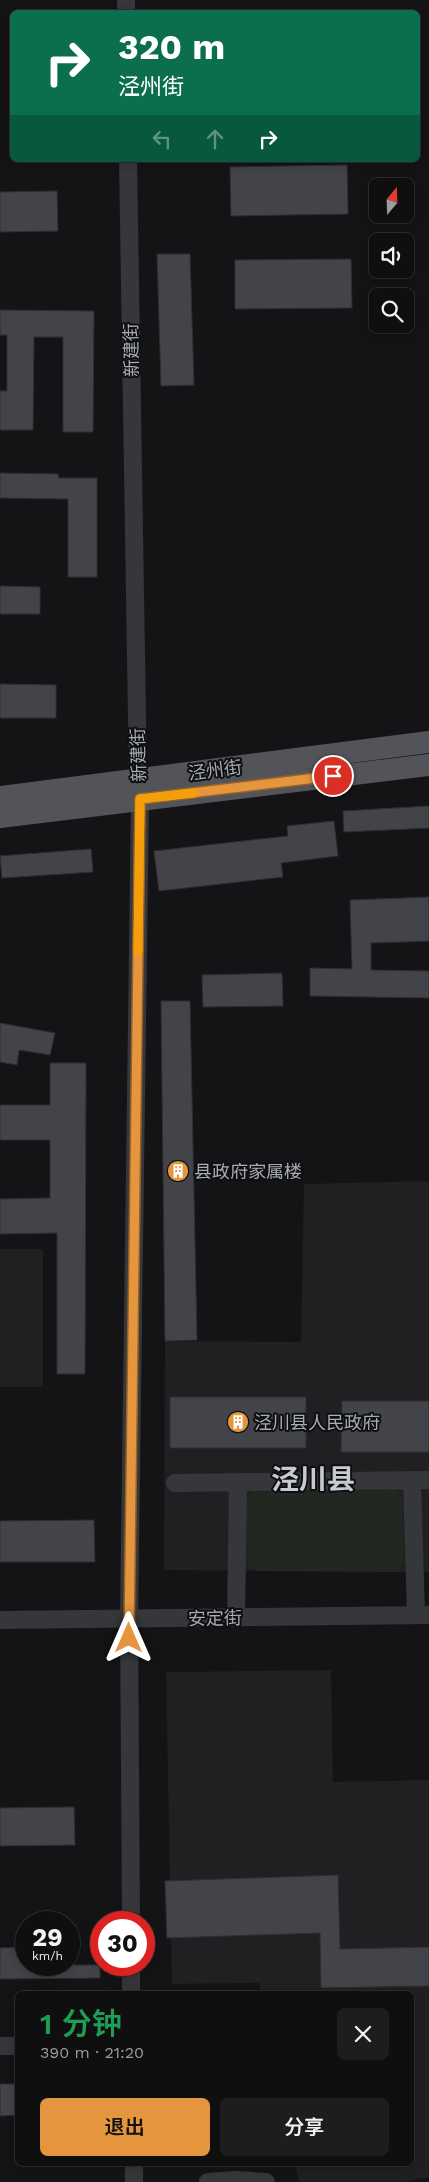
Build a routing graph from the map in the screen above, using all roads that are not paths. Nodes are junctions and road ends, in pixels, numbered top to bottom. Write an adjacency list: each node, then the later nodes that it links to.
1 (128, 162): 4 (street, 新建街)
2 (429, 742): 4 (main road, 泾州街)
3 (429, 765): 4 (main road, 泾州街)
4 (139, 790): 5 (main road, 泾州街); 6 (main road, 泾州街); 12 (street, 新建街)
5 (0, 797)
6 (0, 816)
7 (421, 1480): 8 (street); 10 (street)
8 (238, 1482): 9 (street); 11 (street)
9 (175, 1483)
10 (423, 1615): 11 (street, 安定街)
11 (236, 1618): 12 (street, 安定街)
12 (129, 1619): 13 (street, 安定街); 14 (street, 新建街)
13 (0, 1620)
14 (131, 1911)
15 (131, 1976): 16 (street)
16 (131, 1991)
17 (0, 2046): 18 (street)
18 (15, 2046)
19 (134, 2166): 20 (street)
20 (134, 2182)
21 (208, 2182): 22 (street)
22 (266, 2182)

